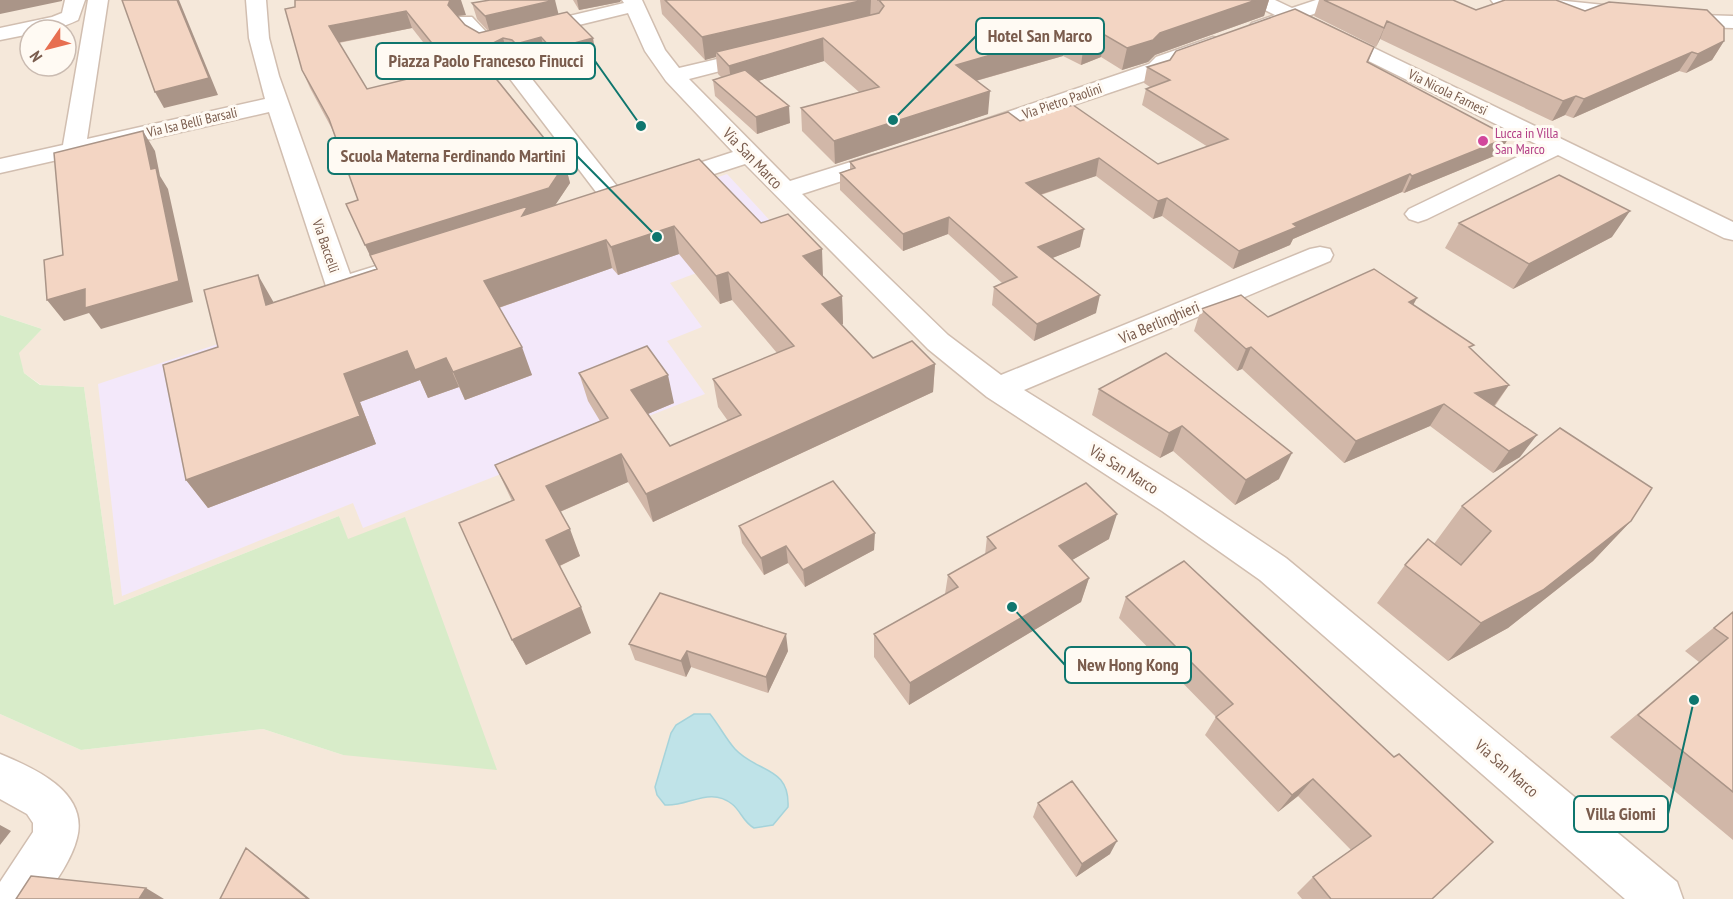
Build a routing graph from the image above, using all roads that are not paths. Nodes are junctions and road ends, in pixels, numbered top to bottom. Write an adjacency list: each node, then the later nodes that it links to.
1 (75, 0): 11 (street)
2 (98, 0): 18 (street)
3 (256, 0): 15 (street, Via Baccelli)
4 (1260, 0): 8 (street, Via Nicola Farnesi)
5 (1334, 0): 8 (street, Via Pietro Paolini)
6 (1501, 0): 10 (street)
7 (640, 6): 9 (street); 14 (street, Via San Marco)
8 (1292, 15): 16 (street, Via Pietro Paolini); 17 (street, Via Nicola Farnesi)
9 (465, 21)
10 (1733, 22)
11 (0, 34)
12 (783, 50): 14 (street)
13 (509, 63): 19 (street)
14 (674, 76): 19 (street, Via San Marco)
15 (279, 103): 18 (street, Via Isa Belli Barsali); 26 (street, Via Baccelli)
16 (955, 137)
17 (1558, 146): 23 (street); 24 (street, Via Nicola Farnesi)
18 (74, 149): 21 (street, Via Isa Belli Barsali)
19 (748, 155): 22 (street, Via San Marco)
20 (899, 155): 22 (street)
21 (0, 166)
22 (785, 191): 27 (street, Via San Marco)
23 (1418, 214)
24 (1733, 232)
25 (1320, 255): 27 (street, Via Berlinghieri)
26 (404, 266)
27 (998, 389): 30 (street, Via San Marco)
28 (0, 775): 29 (street)
29 (16, 899)
30 (1660, 899)

